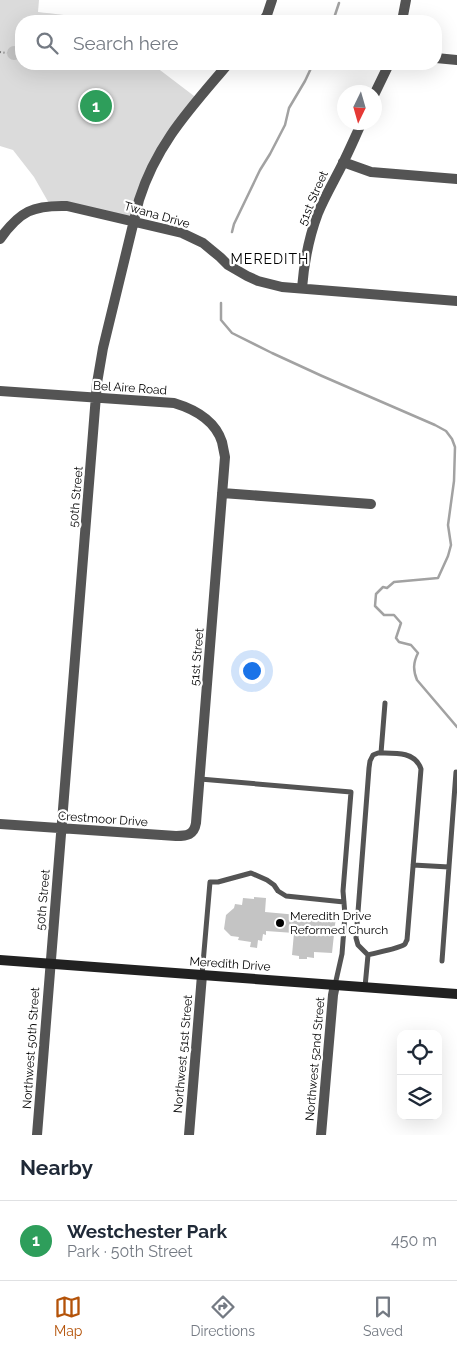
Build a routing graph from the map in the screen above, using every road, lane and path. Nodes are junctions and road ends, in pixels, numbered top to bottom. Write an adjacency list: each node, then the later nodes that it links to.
1 (272, 0): 3 (street)
2 (406, 0): 4 (street)
3 (267, 15)
4 (403, 15)
5 (0, 52): 6 (path)
6 (7, 53)
7 (442, 59): 8 (street)
8 (457, 60)
9 (223, 70): 15 (street, 50th Street)
10 (386, 70): 11 (street)
11 (379, 85)
12 (358, 130): 13 (street, 51st Street)
13 (343, 162): 14 (street); 17 (street, 51st Street)
14 (457, 180)
15 (134, 221): 16 (street, Twana Drive); 17 (street, Twana Drive); 20 (street, 50th Street)
16 (0, 239)
17 (302, 288): 18 (street, Twana Drive)
18 (457, 301)
19 (0, 391): 20 (street, Bel Aire Road)
20 (96, 398): 21 (street, Bel Aire Road); 29 (street, 50th Street)
21 (222, 493): 22 (street); 26 (street, 51st Street)
22 (371, 504)
23 (385, 703): 24 (lane)
24 (381, 753): 30 (lane); 33 (lane)
25 (456, 772): 31 (lane)
26 (199, 779): 27 (street, 51st Street); 32 (lane)
27 (196, 823): 29 (street, Crestmoor Drive)
28 (0, 824): 29 (street, Crestmoor Drive)
29 (61, 828): 36 (street, 50th Street)
30 (413, 865): 31 (lane); 33 (lane)
31 (449, 867): 35 (lane)
32 (344, 902): 37 (lane); 38 (lane)
33 (368, 955): 39 (lane)
34 (0, 960): 36 (main road, Meredith Drive)
35 (442, 962)
36 (50, 963): 37 (main road, Meredith Drive); 41 (street, Northwest 50th Street)
37 (202, 975): 38 (main road, Meredith Drive); 42 (street, Northwest 51st Street)
38 (335, 985): 39 (main road, Meredith Drive); 43 (street, Northwest 52nd Street)
39 (365, 987): 40 (main road, Meredith Drive)
40 (457, 994)
41 (37, 1135)
42 (189, 1135)
43 (321, 1135)

